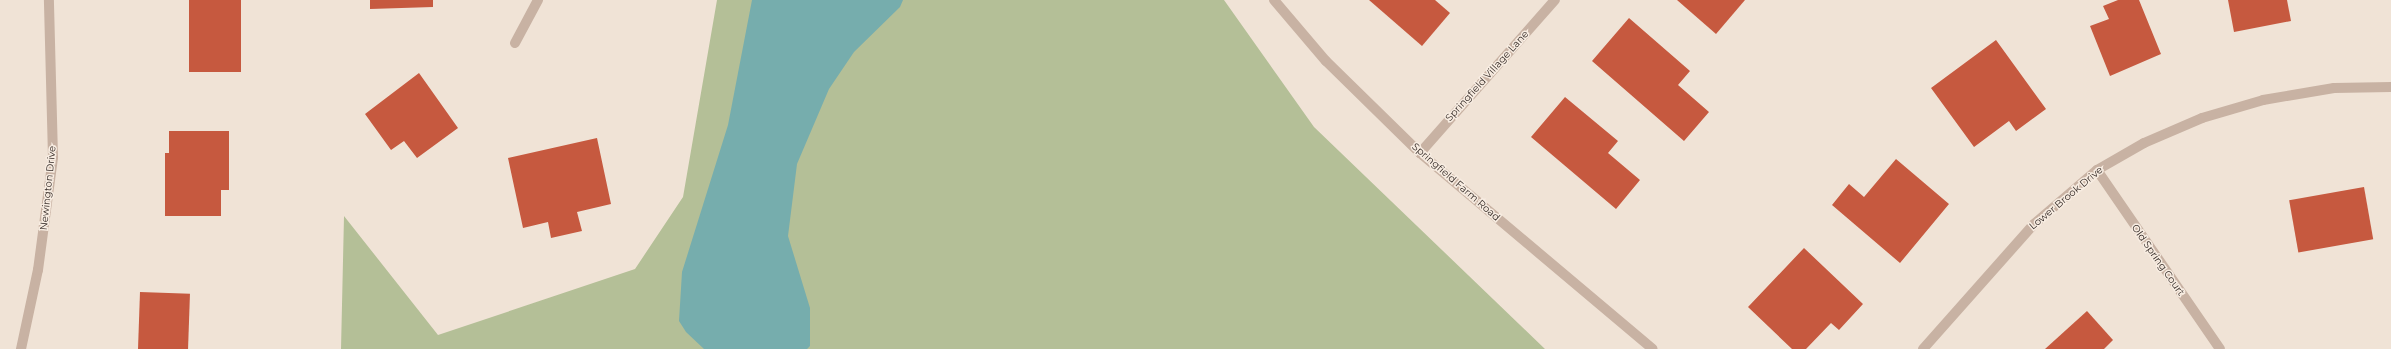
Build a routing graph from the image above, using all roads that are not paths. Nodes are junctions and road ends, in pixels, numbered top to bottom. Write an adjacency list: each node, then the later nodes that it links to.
1 (49, 0): 9 (street, Newington Drive)
2 (538, 0): 5 (street)
3 (1274, 0): 7 (street, Springfield Farm Road)
4 (1555, 0): 7 (street, Springfield Village Lane)
5 (515, 43)
6 (2391, 87): 8 (street, Lower Brook Drive)
7 (1420, 153): 10 (street, Springfield Farm Road)
8 (2097, 170): 11 (street, Lower Brook Drive); 12 (street, Old Spring Court)
9 (21, 349)
10 (1653, 349)
11 (1923, 349)
12 (2220, 349)

